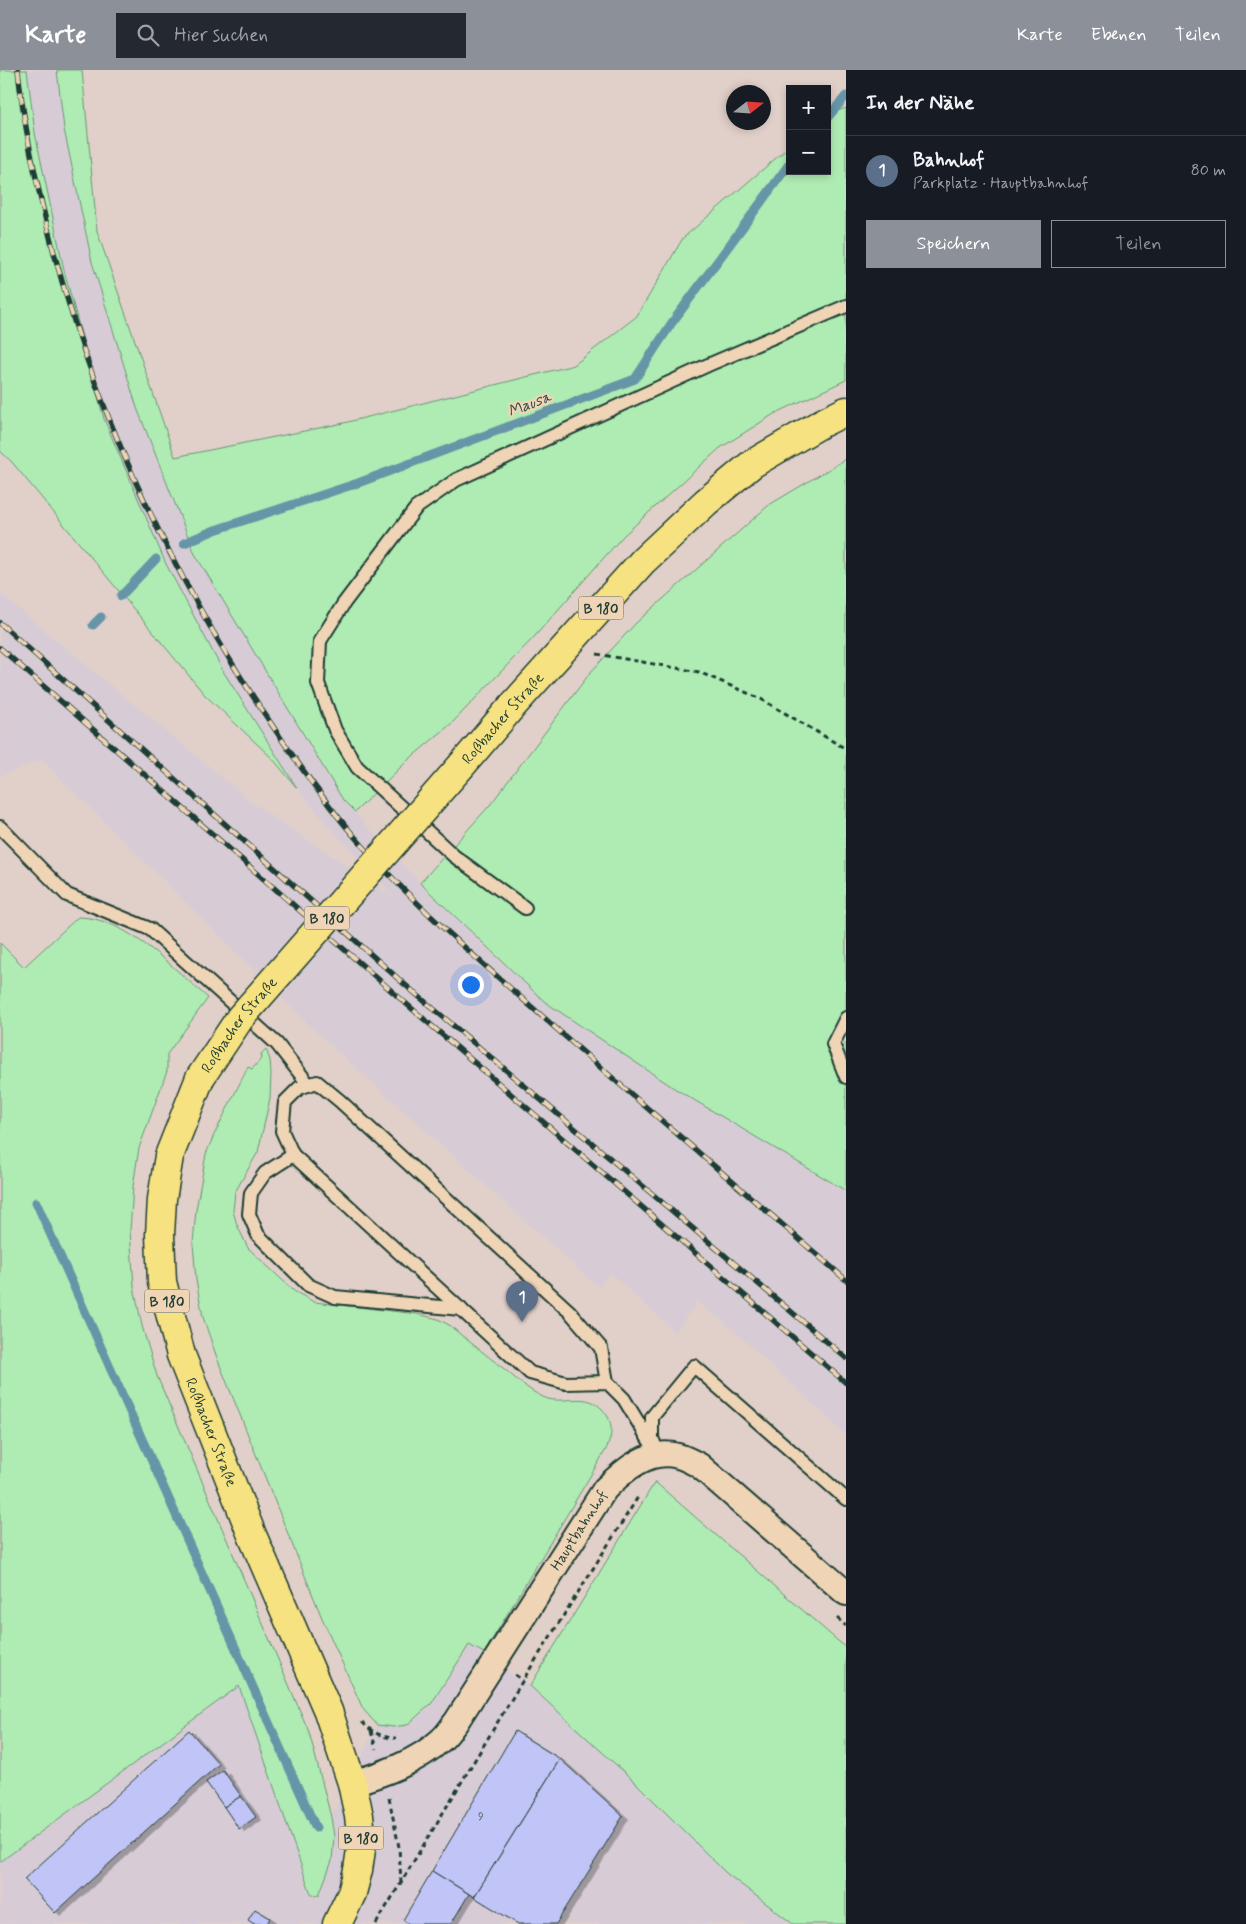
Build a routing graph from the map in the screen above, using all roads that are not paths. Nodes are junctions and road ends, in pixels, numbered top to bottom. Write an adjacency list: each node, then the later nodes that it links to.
1 (846, 306): 4 (lane)
2 (846, 412): 14 (main road, Roßbacher Straße / B 180, bridge)
3 (0, 827): 7 (lane)
4 (525, 908)
5 (846, 1018): 6 (lane)
6 (846, 1077)
7 (308, 1085): 8 (lane); 10 (lane)
8 (292, 1155): 9 (lane); 9 (lane)
9 (461, 1309): 10 (lane)
10 (606, 1382): 11 (lane)
11 (658, 1454): 12 (lane); 13 (street); 14 (street, Hauptbahnhof)
12 (846, 1499)
13 (846, 1592)
14 (352, 1783): 15 (main road, Roßbacher Straße / B 180)
15 (337, 1924)

